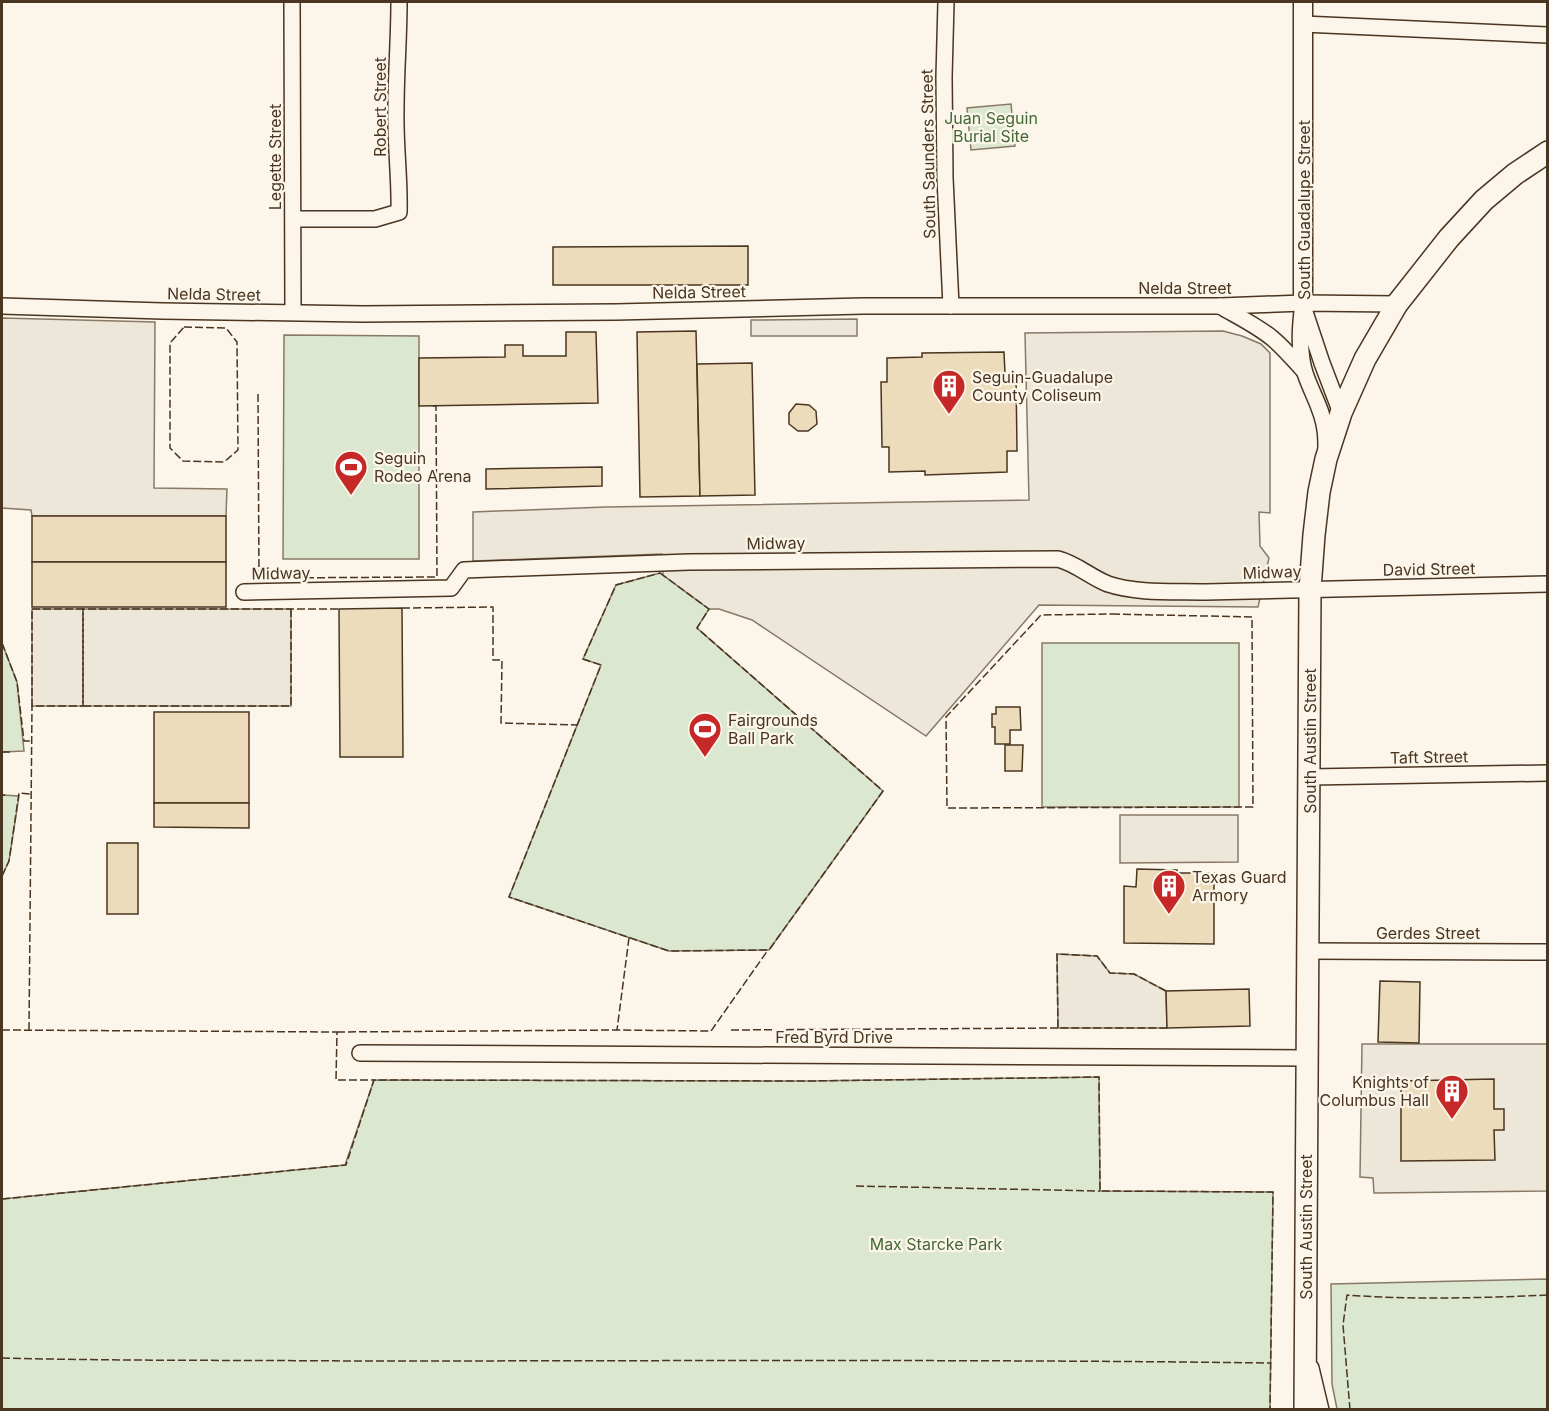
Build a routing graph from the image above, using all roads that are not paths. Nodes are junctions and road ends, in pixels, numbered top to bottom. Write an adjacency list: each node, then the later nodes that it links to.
1 (292, 2): 8 (street, Legette Street)
2 (399, 2): 8 (street, Robert Street)
3 (946, 2): 12 (street, South Saunders Street)
4 (1303, 2): 5 (street, South Guadalupe Street)
5 (1303, 24): 6 (street); 9 (street, South Guadalupe Street)
6 (1548, 35)
7 (1548, 152): 10 (main road, South Austin Street)
8 (293, 219): 14 (street, Legette Street)
9 (1302, 303): 10 (street, Nelda Street); 13 (street, Nelda Street); 15 (street); 16 (street, South Guadalupe Street)
10 (1397, 304): 16 (main road, South Austin Street)
11 (2, 306): 14 (street, Nelda Street)
12 (951, 306): 13 (street, Nelda Street); 14 (street, Nelda Street)
13 (1220, 306): 15 (street)
14 (293, 312)
15 (1304, 371): 17 (street)
16 (1341, 413): 17 (main road, South Austin Street)
17 (1326, 459): 19 (main road, South Austin Street)
18 (1548, 584): 19 (street, David Street)
19 (1310, 589): 20 (street, Midway); 22 (main road, South Austin Street)
20 (244, 592)
21 (1548, 773): 22 (street, Taft Street)
22 (1310, 777): 23 (main road, South Austin Street)
23 (1308, 951): 24 (street, Gerdes Street); 26 (main road, South Austin Street)
24 (1548, 952)
25 (360, 1053): 26 (street, Fred Byrd Drive)
26 (1307, 1058): 27 (main road, South Austin Street)
27 (1305, 1348): 28 (street); 29 (main road, South Austin Street); 30 (street)
28 (1296, 1410)
29 (1305, 1410)
30 (1321, 1410)

